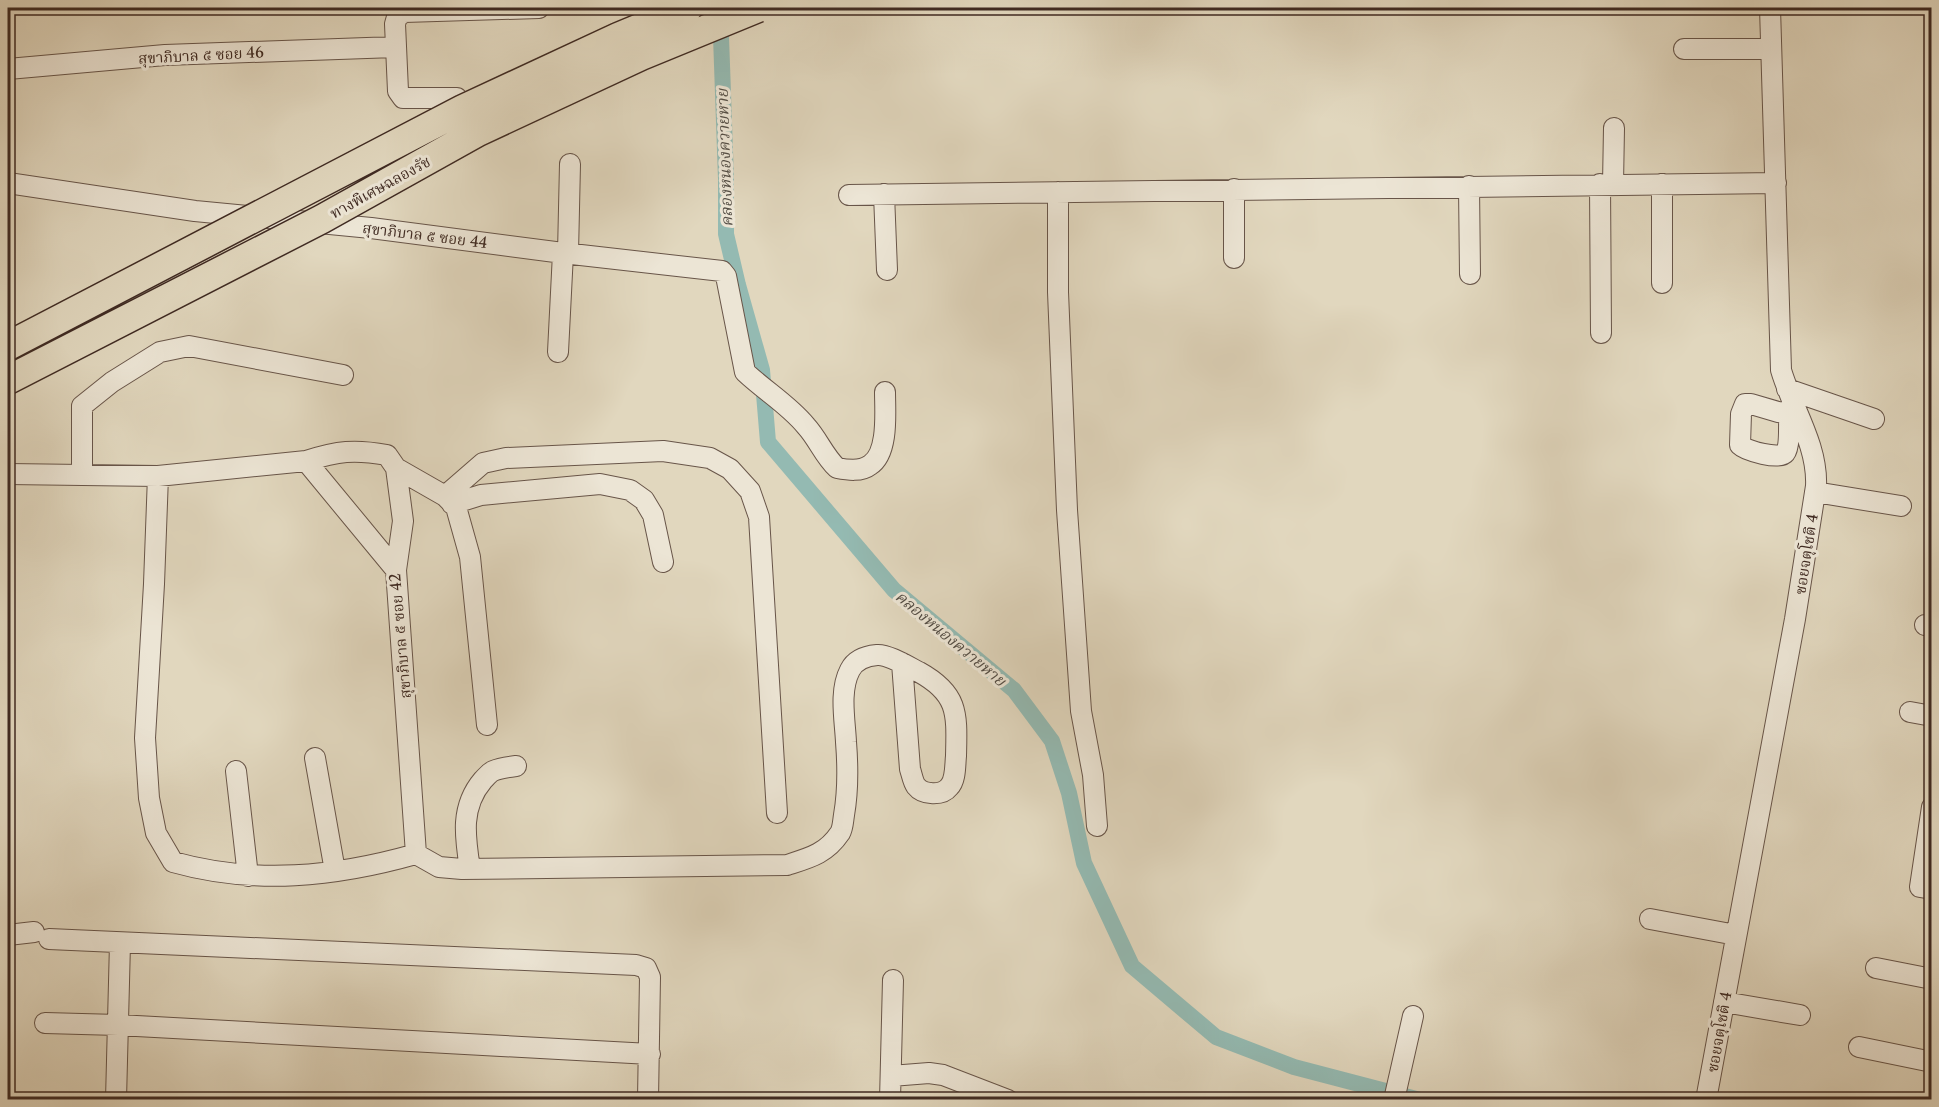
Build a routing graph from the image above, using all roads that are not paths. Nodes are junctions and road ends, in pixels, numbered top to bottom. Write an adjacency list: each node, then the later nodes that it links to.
1 (539, 8): 5 (street)
2 (688, 8): 27 (highway, ทางพิเศษฉลองรัช, bridge)
3 (758, 8): 30 (highway, ทางพิเศษฉลองรัช, bridge)
4 (1770, 8): 7 (street, ซอยจตุโชติ 4)
5 (395, 47): 8 (street, สุขาภิบาล ๕ ซอย 46); 9 (street)
6 (1684, 49): 7 (street)
7 (1771, 49): 13 (street, ซอยจตุโชติ 4)
8 (8, 69)
9 (457, 98)
10 (1614, 128): 14 (street)
11 (570, 164): 21 (street)
12 (8, 183): 21 (street, สุขาภิบาล ๕ ซอย 44)
13 (1776, 183): 15 (street); 31 (street, ซอยจตุโชติ 4)
14 (1606, 184): 15 (street); 16 (street); 26 (street)
15 (1662, 184): 25 (street)
16 (1469, 186): 17 (street); 24 (street)
17 (1234, 189): 18 (street); 22 (street)
18 (1058, 192): 19 (street); 53 (street)
19 (884, 194): 20 (street); 23 (street)
20 (849, 195)
21 (565, 253): 28 (street); 32 (street, สุขาภิบาล ๕ ซอย 44)
22 (1234, 258)
23 (887, 270)
24 (1470, 274)
25 (1662, 283)
26 (1601, 333)
27 (8, 346)
28 (558, 352)
29 (343, 375): 37 (street)
30 (8, 380)
31 (1787, 389): 33 (street); 39 (street, ซอยจตุโชติ 4)
32 (885, 392)
33 (1874, 419)
34 (306, 460): 35 (street); 38 (street); 43 (street, สุขาภิบาล ๕ ซอย 42)
35 (396, 468): 40 (street); 43 (street)
36 (8, 474): 37 (street)
37 (82, 476): 38 (street)
38 (158, 476): 57 (street)
39 (1815, 492): 41 (street); 61 (street, ซอยจตุโชติ 4)
40 (449, 500): 42 (street); 47 (street); 52 (street)
41 (1901, 506)
42 (663, 562)
43 (396, 570): 54 (street, สุขาภิบาล ๕ ซอย 42)
44 (902, 663): 44 (street); 55 (street)
45 (1910, 712): 46 (street)
46 (1932, 716)
47 (487, 725)
48 (315, 758): 56 (street)
49 (516, 766): 55 (street)
50 (236, 771): 57 (street)
51 (1932, 807): 58 (street)
52 (777, 813)
53 (1097, 826)
54 (416, 854): 55 (street); 56 (street)
55 (470, 869)
56 (335, 872): 57 (street)
57 (248, 876)
58 (1932, 889)
59 (1650, 919): 61 (street)
60 (8, 935): 62 (street)
61 (1736, 935): 66 (street, ซอยจตุโชติ 4)
62 (120, 943): 70 (street); 72 (street)
63 (1876, 968): 65 (street)
64 (893, 980): 74 (street)
65 (1932, 980)
66 (1724, 1002): 67 (street); 80 (street, ซอยจตุโชติ 4)
67 (1800, 1015)
68 (1413, 1016): 75 (street)
69 (45, 1023): 70 (street)
70 (118, 1025): 72 (street); 76 (street)
71 (1859, 1047): 73 (street)
72 (650, 1054): 77 (street)
73 (1932, 1062)
74 (891, 1076): 78 (street); 79 (street)
75 (1394, 1098)
76 (116, 1100)
77 (648, 1100)
78 (890, 1100)
79 (1008, 1100)
80 (1706, 1100)

